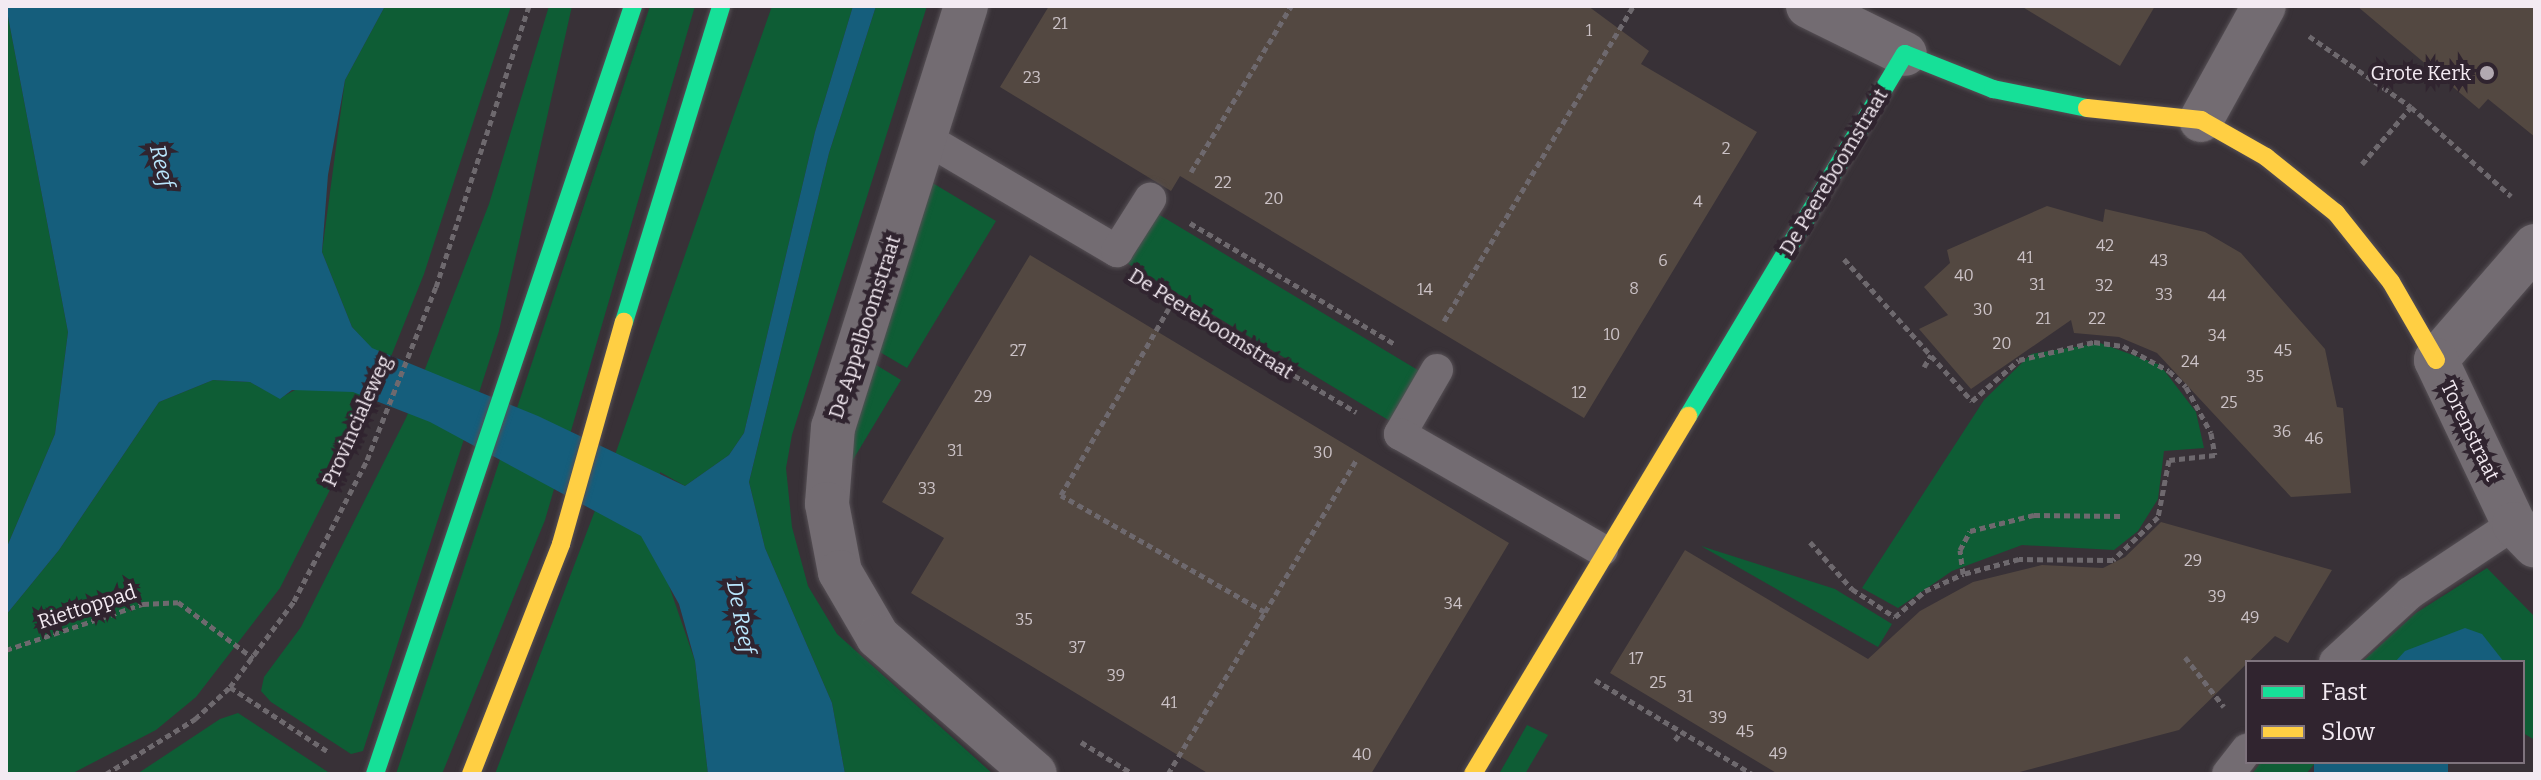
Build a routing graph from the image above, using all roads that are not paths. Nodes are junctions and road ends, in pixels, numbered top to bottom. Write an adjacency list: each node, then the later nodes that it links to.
1 (633, 6): 17 (main road)
2 (721, 6): 18 (main road)
3 (966, 6): 8 (street, De Appelboomstraat)
4 (1808, 6): 6 (street)
5 (2264, 6): 7 (street)
6 (1905, 54): 7 (main road); 14 (main road, De Peereboomstraat)
7 (2201, 120): 11 (main road)
8 (925, 138): 9 (lane); 19 (street, De Appelboomstraat)
9 (1159, 205)
10 (2529, 227): 11 (street, Torenstraat)
11 (2436, 360): 13 (street, Torenstraat)
12 (1429, 365): 14 (lane)
13 (2524, 535): 15 (lane)
14 (1602, 550): 20 (main road, De Peereboomstraat)
15 (2337, 660)
16 (2245, 753): 21 (lane)
17 (375, 774)
18 (471, 774)
19 (1035, 774)
20 (1473, 774)
21 (2228, 774)

